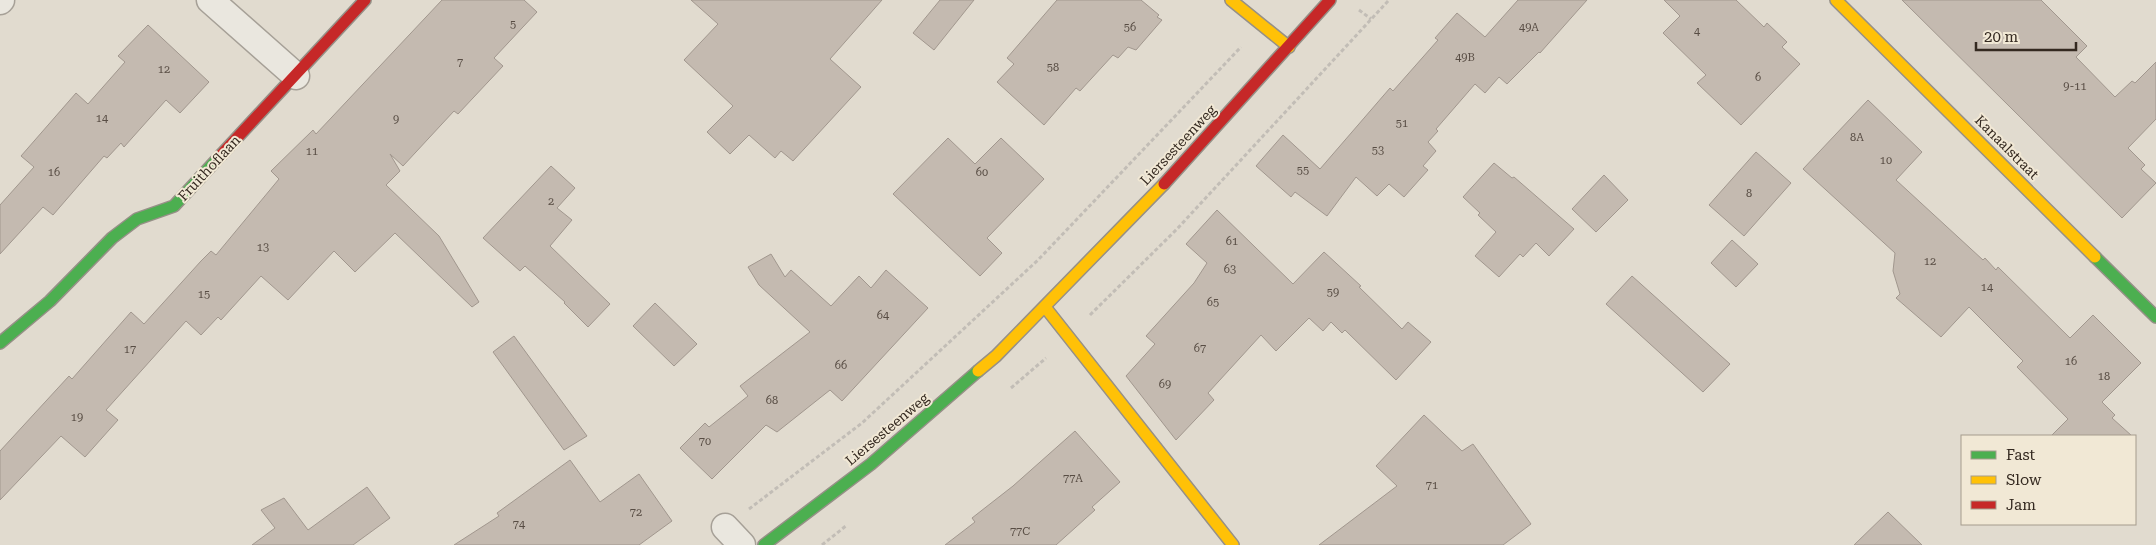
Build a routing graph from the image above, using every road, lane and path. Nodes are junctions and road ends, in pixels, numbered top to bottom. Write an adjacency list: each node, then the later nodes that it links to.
1 (210, 0): 9 (street)
2 (365, 0): 9 (street, Fruithoflaan)
3 (1231, 0): 7 (street)
4 (1330, 0): 8 (street, Liersesteenweg)
5 (1388, 0): 12 (path)
6 (1836, 0): 11 (street, Kanaalstraat)
7 (1263, 25): 8 (street); 14 (path)
8 (1289, 47): 10 (street, Liersesteenweg)
9 (296, 76): 13 (street, Fruithoflaan)
10 (1045, 307): 12 (street); 15 (street, Liersesteenweg)
11 (2156, 316)
12 (1069, 336): 16 (street)
13 (0, 343)
14 (733, 536)
15 (764, 545)
16 (1233, 545)

